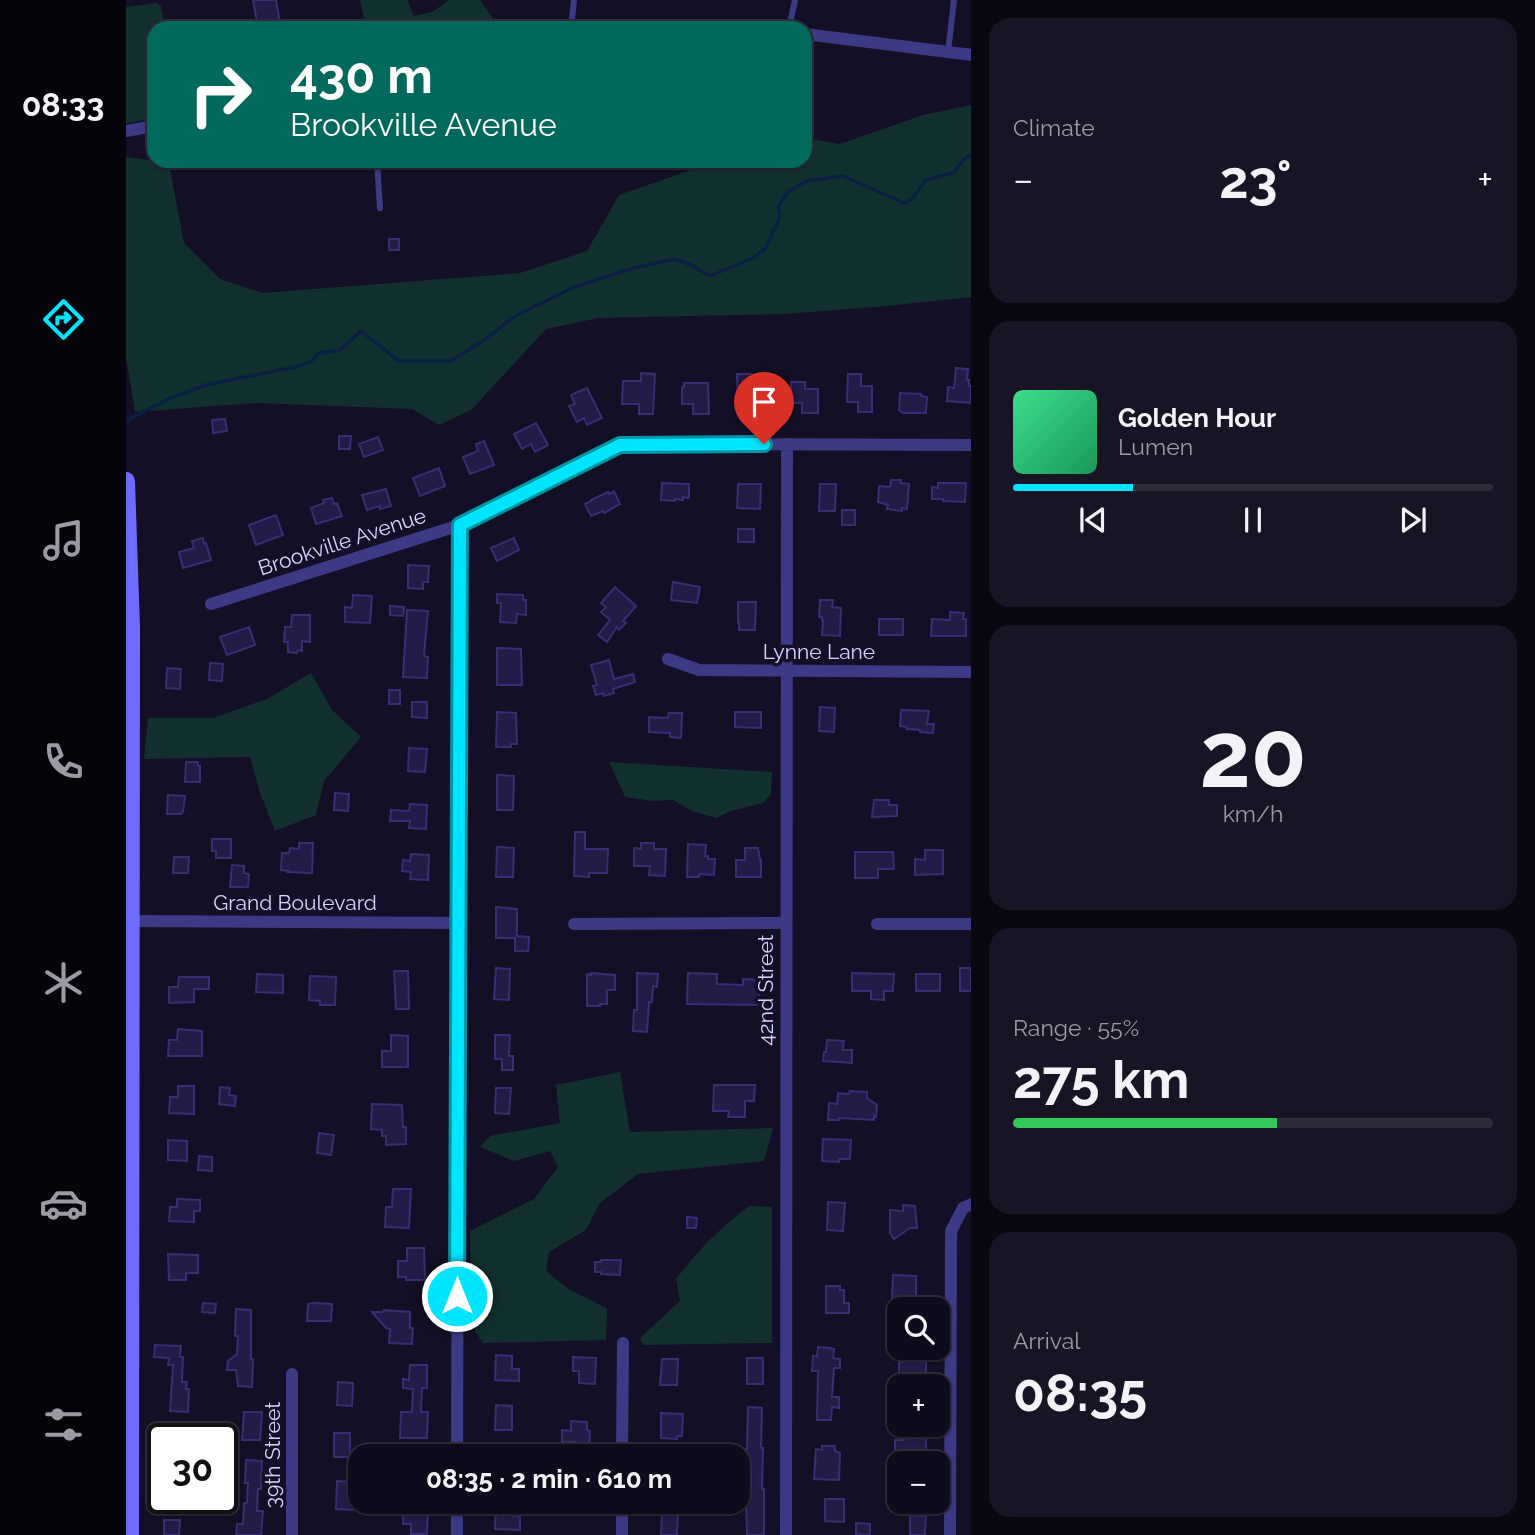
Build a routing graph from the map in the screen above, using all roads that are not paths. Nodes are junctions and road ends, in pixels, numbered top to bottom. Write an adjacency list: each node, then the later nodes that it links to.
1 (573, 0): 4 (lane)
2 (794, 0): 5 (lane)
3 (954, 0): 7 (lane)
4 (572, 21)
5 (790, 21)
6 (812, 35): 7 (street)
7 (948, 52): 8 (street)
8 (971, 55)
9 (147, 127): 10 (street)
10 (126, 131)
11 (377, 168): 12 (lane)
12 (380, 208)
13 (787, 444): 14 (street, Brookville Avenue); 16 (street, Brookville Avenue); 20 (street, 42nd Street)
14 (971, 445)
15 (126, 481): 18 (street)
16 (460, 525): 17 (street, Brookville Avenue); 23 (street)
17 (211, 604)
18 (128, 629): 22 (street)
19 (668, 659): 20 (street, Lynne Lane)
20 (786, 671): 21 (street, Lynne Lane); 24 (street, 42nd Street)
21 (971, 672)
22 (132, 921): 23 (street, Grand Boulevard); 35 (street)
23 (458, 923): 31 (street)
24 (786, 923): 25 (street); 39 (street, 42nd Street)
25 (574, 924)
26 (877, 924): 27 (street)
27 (971, 924)
28 (971, 1204): 40 (street)
29 (623, 1343): 32 (street)
30 (292, 1374): 36 (street, 39th Street)
31 (457, 1444)
32 (622, 1444)
33 (457, 1514): 37 (street)
34 (622, 1514): 38 (street)
35 (130, 1535)
36 (292, 1535)
37 (457, 1535)
38 (622, 1535)
39 (786, 1535)
40 (950, 1535)

